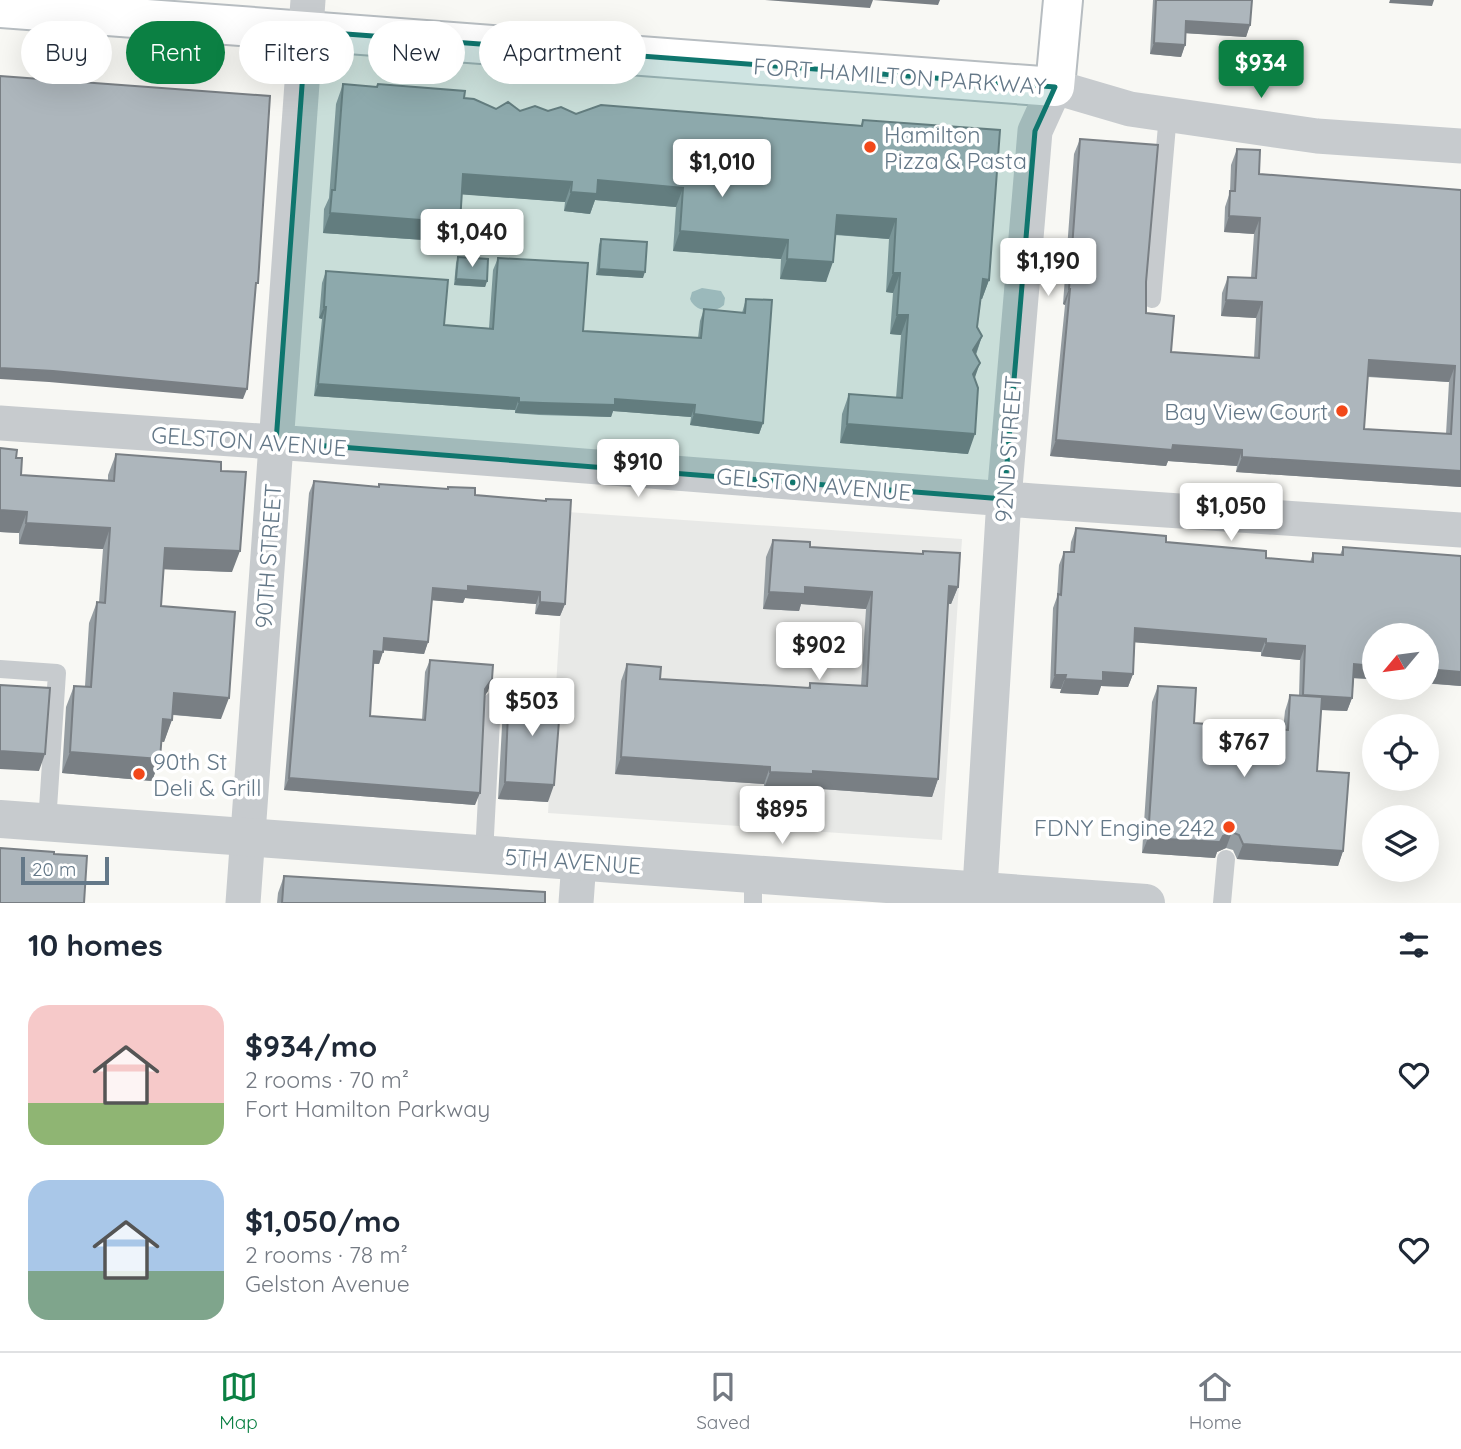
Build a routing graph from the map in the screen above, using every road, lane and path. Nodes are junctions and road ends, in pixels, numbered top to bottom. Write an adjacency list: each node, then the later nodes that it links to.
1 (1063, 0): 4 (main road, 92ND STREET)
2 (0, 8): 3 (main road, FORT HAMILTON PARKWAY)
3 (307, 15): 4 (main road, FORT HAMILTON PARKWAY); 9 (street, 90TH STREET)
4 (1055, 87): 5 (street, FORT HAMILTON PARKWAY); 10 (street, 92ND STREET)
5 (1168, 114): 6 (street, FORT HAMILTON PARKWAY); 7 (lane)
6 (1461, 146)
7 (1152, 299)
8 (0, 424): 9 (street, GELSTON AVENUE)
9 (276, 442): 10 (street, GELSTON AVENUE); 16 (street, 90TH STREET)
10 (1004, 499): 11 (street, GELSTON AVENUE); 21 (street, 92ND STREET)
11 (1461, 530)
12 (0, 668): 15 (lane)
13 (537, 696): 17 (lane)
14 (0, 820): 15 (street, 5TH AVENUE)
15 (47, 823): 16 (street, 5TH AVENUE)
16 (247, 837): 17 (street, 5TH AVENUE); 22 (street, 90TH STREET)
17 (484, 854): 19 (street, 5TH AVENUE)
18 (1226, 859): 25 (lane)
19 (579, 860): 20 (street, 5TH AVENUE); 23 (street)
20 (753, 889): 21 (street, 5TH AVENUE)
21 (979, 897): 24 (street, 5TH AVENUE)
22 (243, 903)
23 (576, 903)
24 (1146, 903)
25 (1222, 903)

